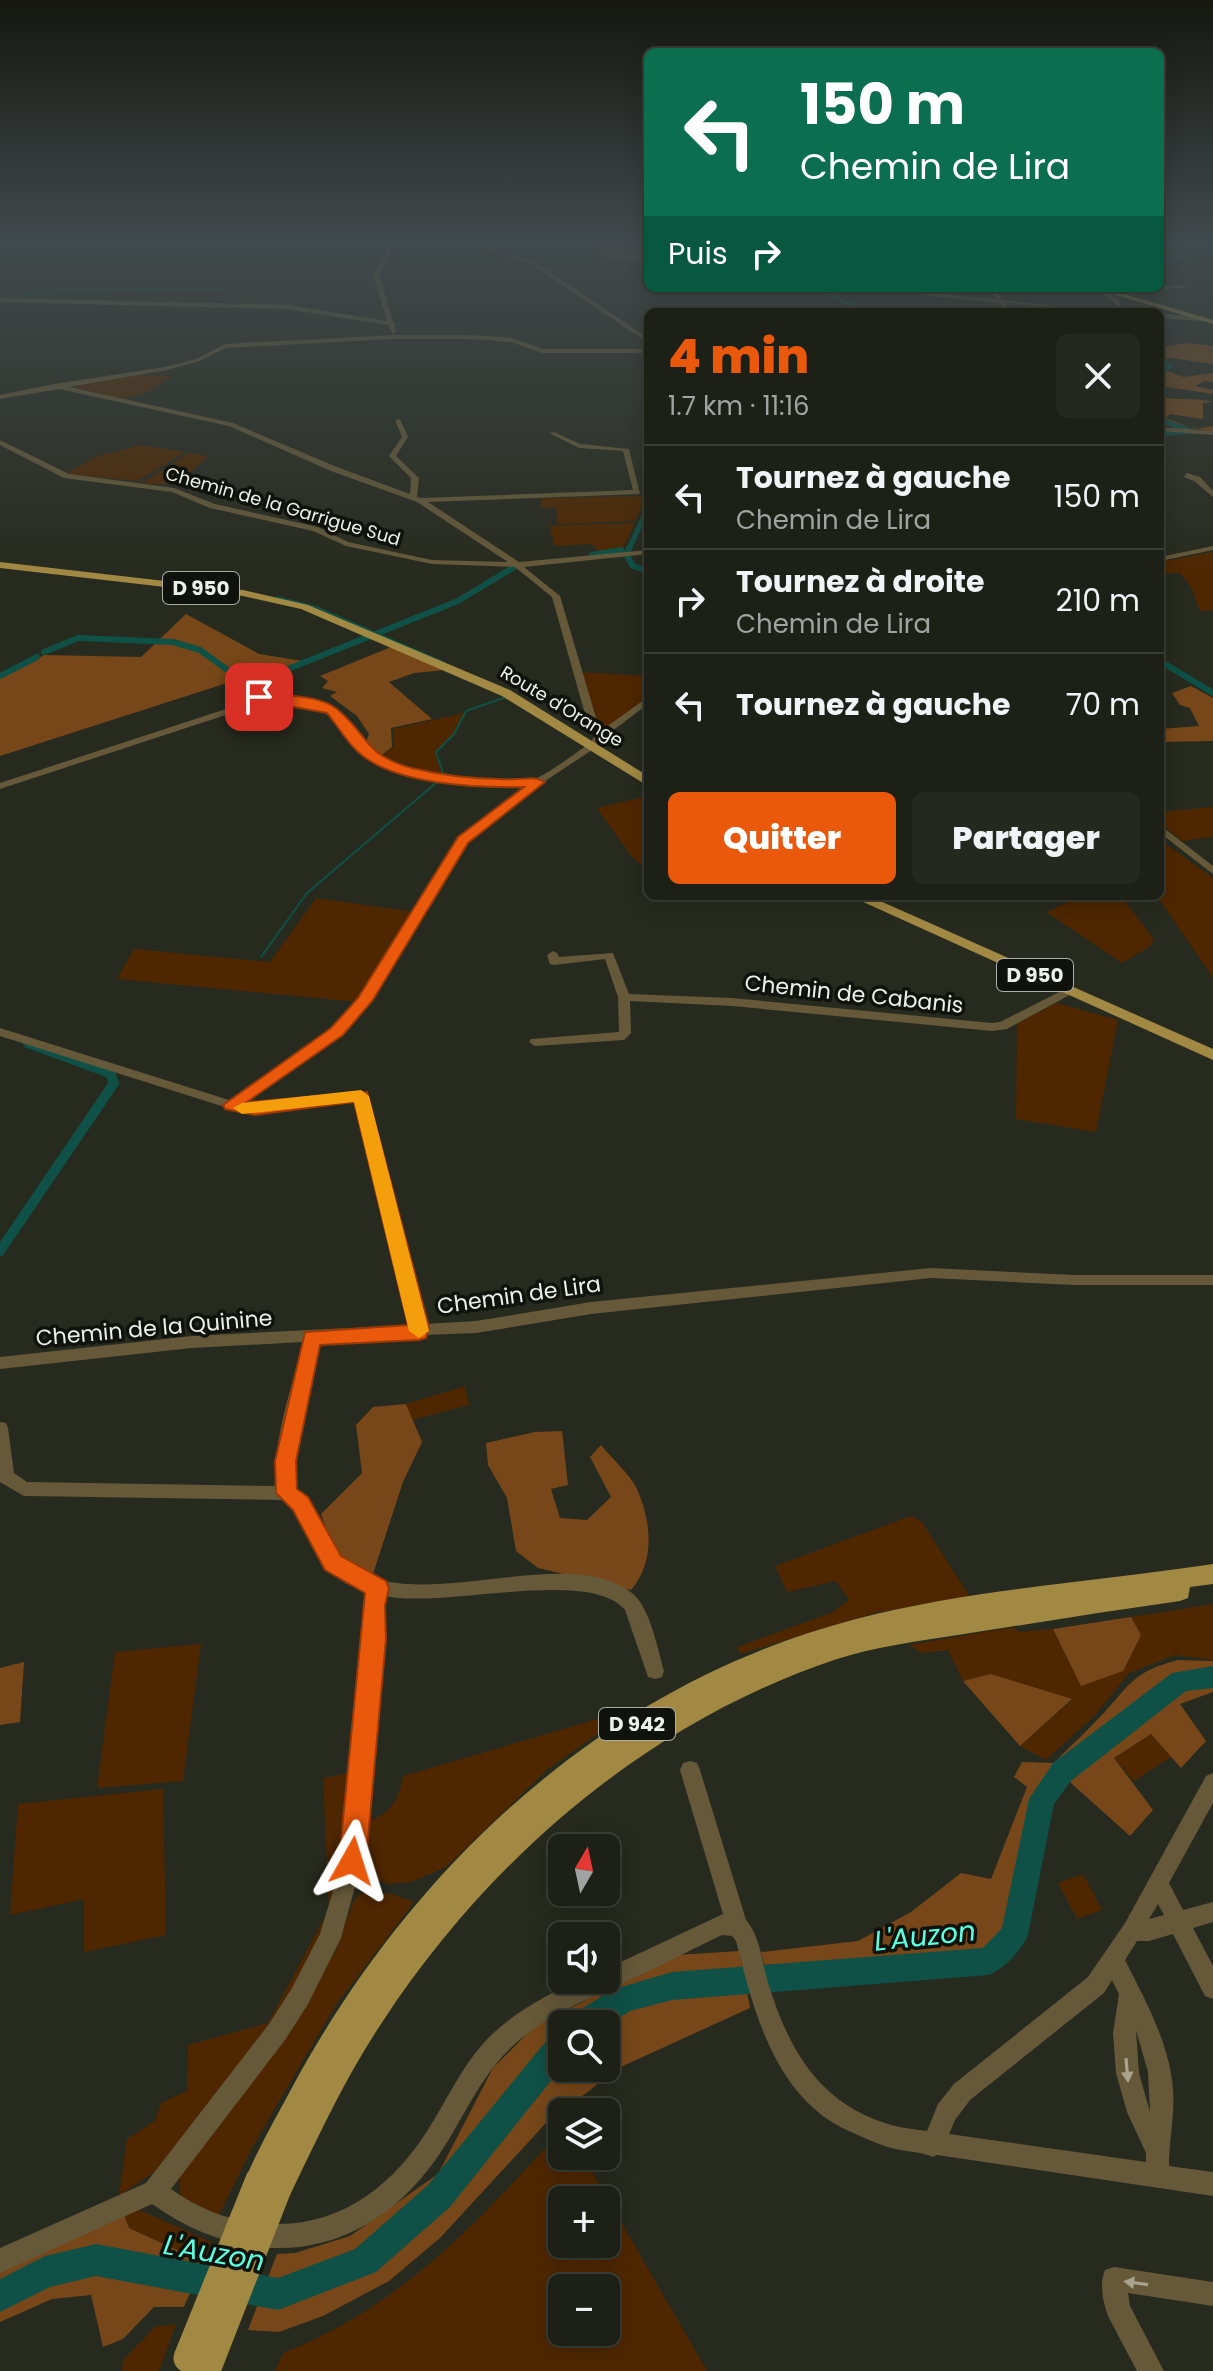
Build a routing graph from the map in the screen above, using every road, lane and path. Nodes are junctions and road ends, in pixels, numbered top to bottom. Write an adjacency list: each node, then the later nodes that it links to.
1 (210, 353): 2 (street)
2 (54, 386): 3 (street); 11 (street)
3 (0, 397)
4 (398, 420): 11 (street)
5 (1164, 429): 7 (street)
6 (552, 433): 11 (street)
7 (1213, 433)
8 (0, 442): 16 (street, Chemin de la Garrigue Sud)
9 (1187, 475): 10 (street)
10 (1213, 495)
11 (417, 498): 16 (street)
12 (1213, 548): 14 (street)
13 (644, 552): 16 (street, Chemin de la Garrigue Sud)
14 (1164, 558)
15 (0, 565): 18 (main road, Route d'Orange / D 950)
16 (518, 565): 18 (street)
17 (644, 703): 18 (street)
18 (596, 741): 19 (main road, Route d'Orange / D 950); 20 (street)
19 (644, 779)
20 (538, 782): 21 (street); 31 (street)
21 (0, 786)
22 (1164, 831): 23 (street)
23 (1213, 871)
24 (866, 900): 26 (main road, D 950)
25 (553, 955): 27 (street)
26 (1071, 991): 27 (street, Chemin de Cabanis); 30 (main road, D 950)
27 (624, 997): 29 (street)
28 (0, 1032): 31 (street)
29 (535, 1042)
30 (1213, 1055)
31 (228, 1104): 33 (street)
32 (1213, 1280): 33 (street, Chemin de Lira)
33 (419, 1332): 34 (street, Chemin de Lira)
34 (312, 1338): 35 (street, Chemin de la Quinine); 37 (street)
35 (0, 1363)
36 (0, 1428): 37 (street)
37 (287, 1493): 40 (street)
38 (1213, 1574): 57 (main road, D 942)
39 (1213, 1586): 57 (main road, D 942)
40 (378, 1588): 41 (street); 59 (street)
41 (655, 1671)
42 (690, 1770): 47 (street)
43 (1213, 1783): 44 (street)
44 (1158, 1883): 46 (street); 48 (street)
45 (1213, 1912): 46 (street)
46 (1179, 1921): 48 (street); 51 (street)
47 (737, 1926): 50 (street); 54 (street)
48 (1132, 1930): 49 (street)
49 (1114, 1961): 52 (street); 54 (street)
50 (620, 1973)
51 (1213, 1988)
52 (1130, 1993): 55 (street); 55 (street, one-way to 55)
53 (576, 1994): 59 (street)
54 (933, 2145): 56 (street)
55 (1156, 2148): 56 (street)
56 (1158, 2175): 58 (street)
57 (269, 2183): 62 (main road, D 942, bridge)
58 (1213, 2184)
59 (154, 2191): 60 (street)
60 (0, 2261)
61 (1213, 2294): 63 (street, one-way to 63)
62 (196, 2366)
63 (1151, 2371)

